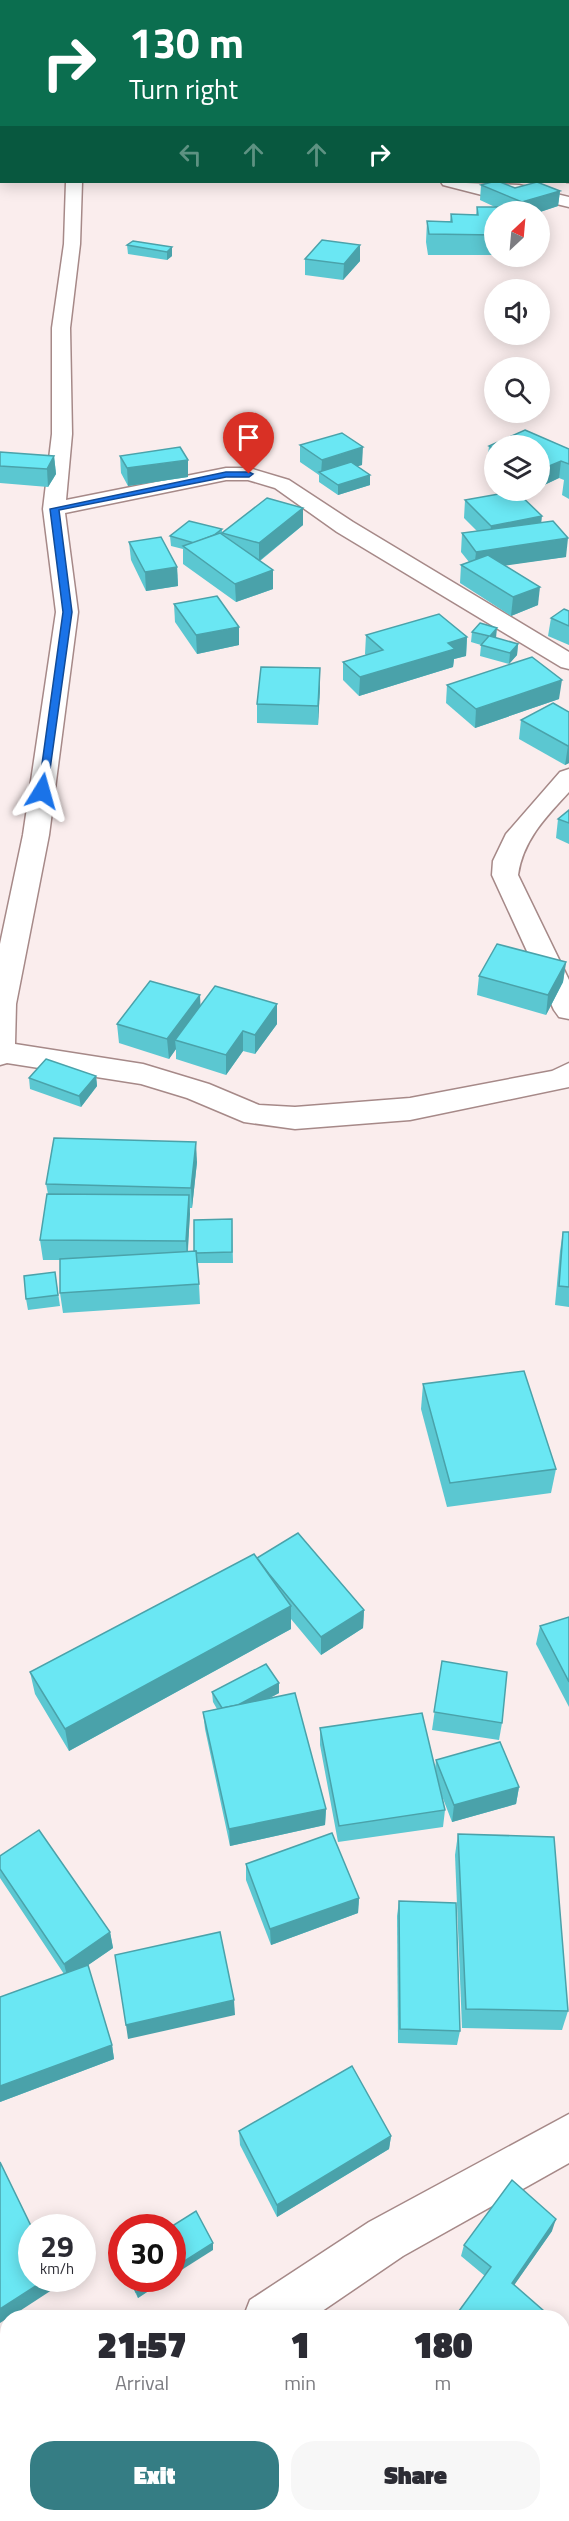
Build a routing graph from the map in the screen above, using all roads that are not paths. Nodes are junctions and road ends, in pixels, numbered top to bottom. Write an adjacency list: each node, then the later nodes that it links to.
1 (74, 183): 6 (street)
2 (452, 183): 4 (street)
3 (546, 183): 4 (street)
4 (519, 190): 5 (street)
5 (569, 202)
6 (54, 509): 7 (street); 9 (street)
7 (569, 662)
8 (569, 777): 10 (street)
9 (1, 1004): 11 (street)
10 (569, 1010)
11 (0, 1054): 12 (street)
12 (569, 1073)
13 (569, 2137): 14 (street)
14 (280, 2310)

